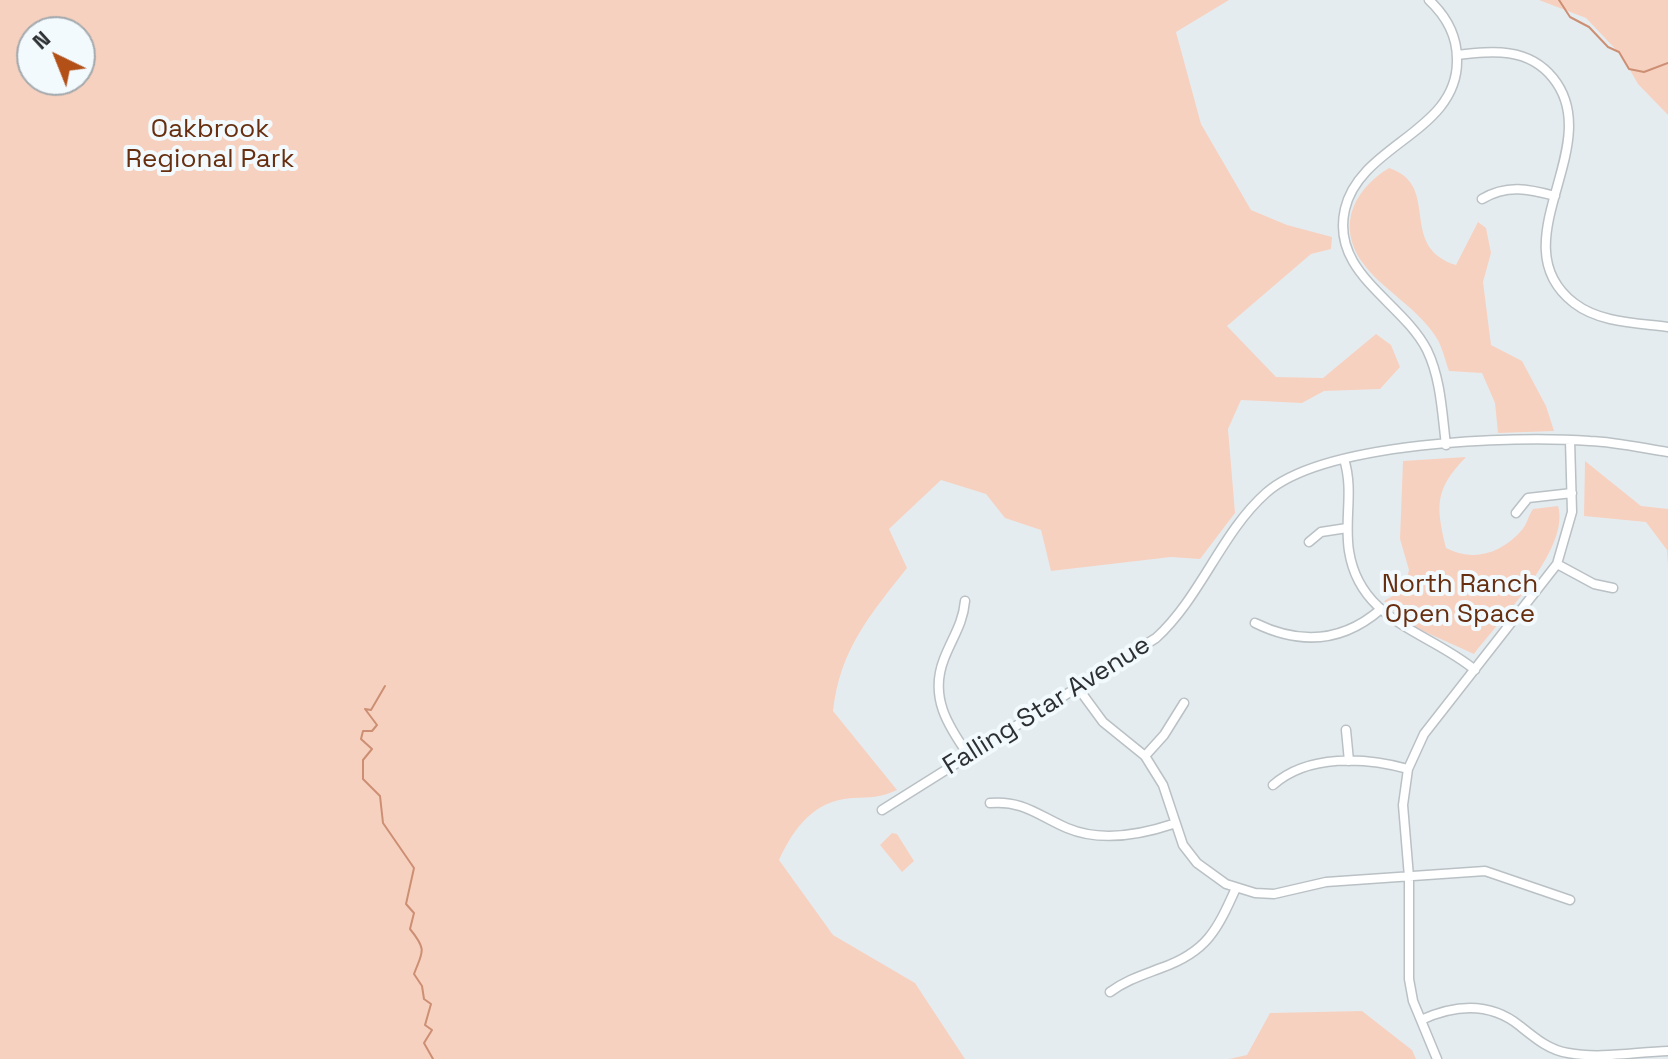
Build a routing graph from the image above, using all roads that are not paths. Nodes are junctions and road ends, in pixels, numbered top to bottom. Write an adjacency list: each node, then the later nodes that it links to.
1 (1430, 0): 2 (street)
2 (1457, 55): 3 (street); 7 (street)
3 (1555, 196): 4 (street); 5 (street)
4 (1482, 199)
5 (1668, 327)
6 (1570, 440): 7 (street, Falling Star Avenue); 8 (street, Falling Star Avenue); 10 (street)
7 (1446, 445): 9 (street, Falling Star Avenue)
8 (1668, 452)
9 (1344, 459): 12 (street); 20 (street, Falling Star Avenue)
10 (1572, 493): 11 (street); 14 (street)
11 (1516, 513)
12 (1347, 528): 13 (street); 17 (street)
13 (1309, 542)
14 (1557, 564): 15 (street); 19 (street)
15 (1613, 588)
16 (965, 601): 23 (street)
17 (1381, 609): 18 (street); 19 (street)
18 (1255, 623)
19 (1475, 670): 26 (street)
20 (1078, 688): 23 (street, Falling Star Avenue); 24 (street)
21 (1184, 703): 24 (street)
22 (1346, 730): 25 (street)
23 (969, 756): 29 (street, Falling Star Avenue)
24 (1145, 756): 30 (street)
25 (1349, 761): 26 (street); 27 (street)
26 (1408, 769): 31 (street)
27 (1273, 785)
28 (990, 803): 30 (street)
29 (882, 810)
30 (1173, 824): 32 (street)
31 (1409, 877): 32 (street); 33 (street); 35 (street)
32 (1236, 888): 34 (street)
33 (1570, 900)
34 (1110, 992)
35 (1421, 1020): 36 (street); 37 (street)
36 (1668, 1051)
37 (1437, 1059)

